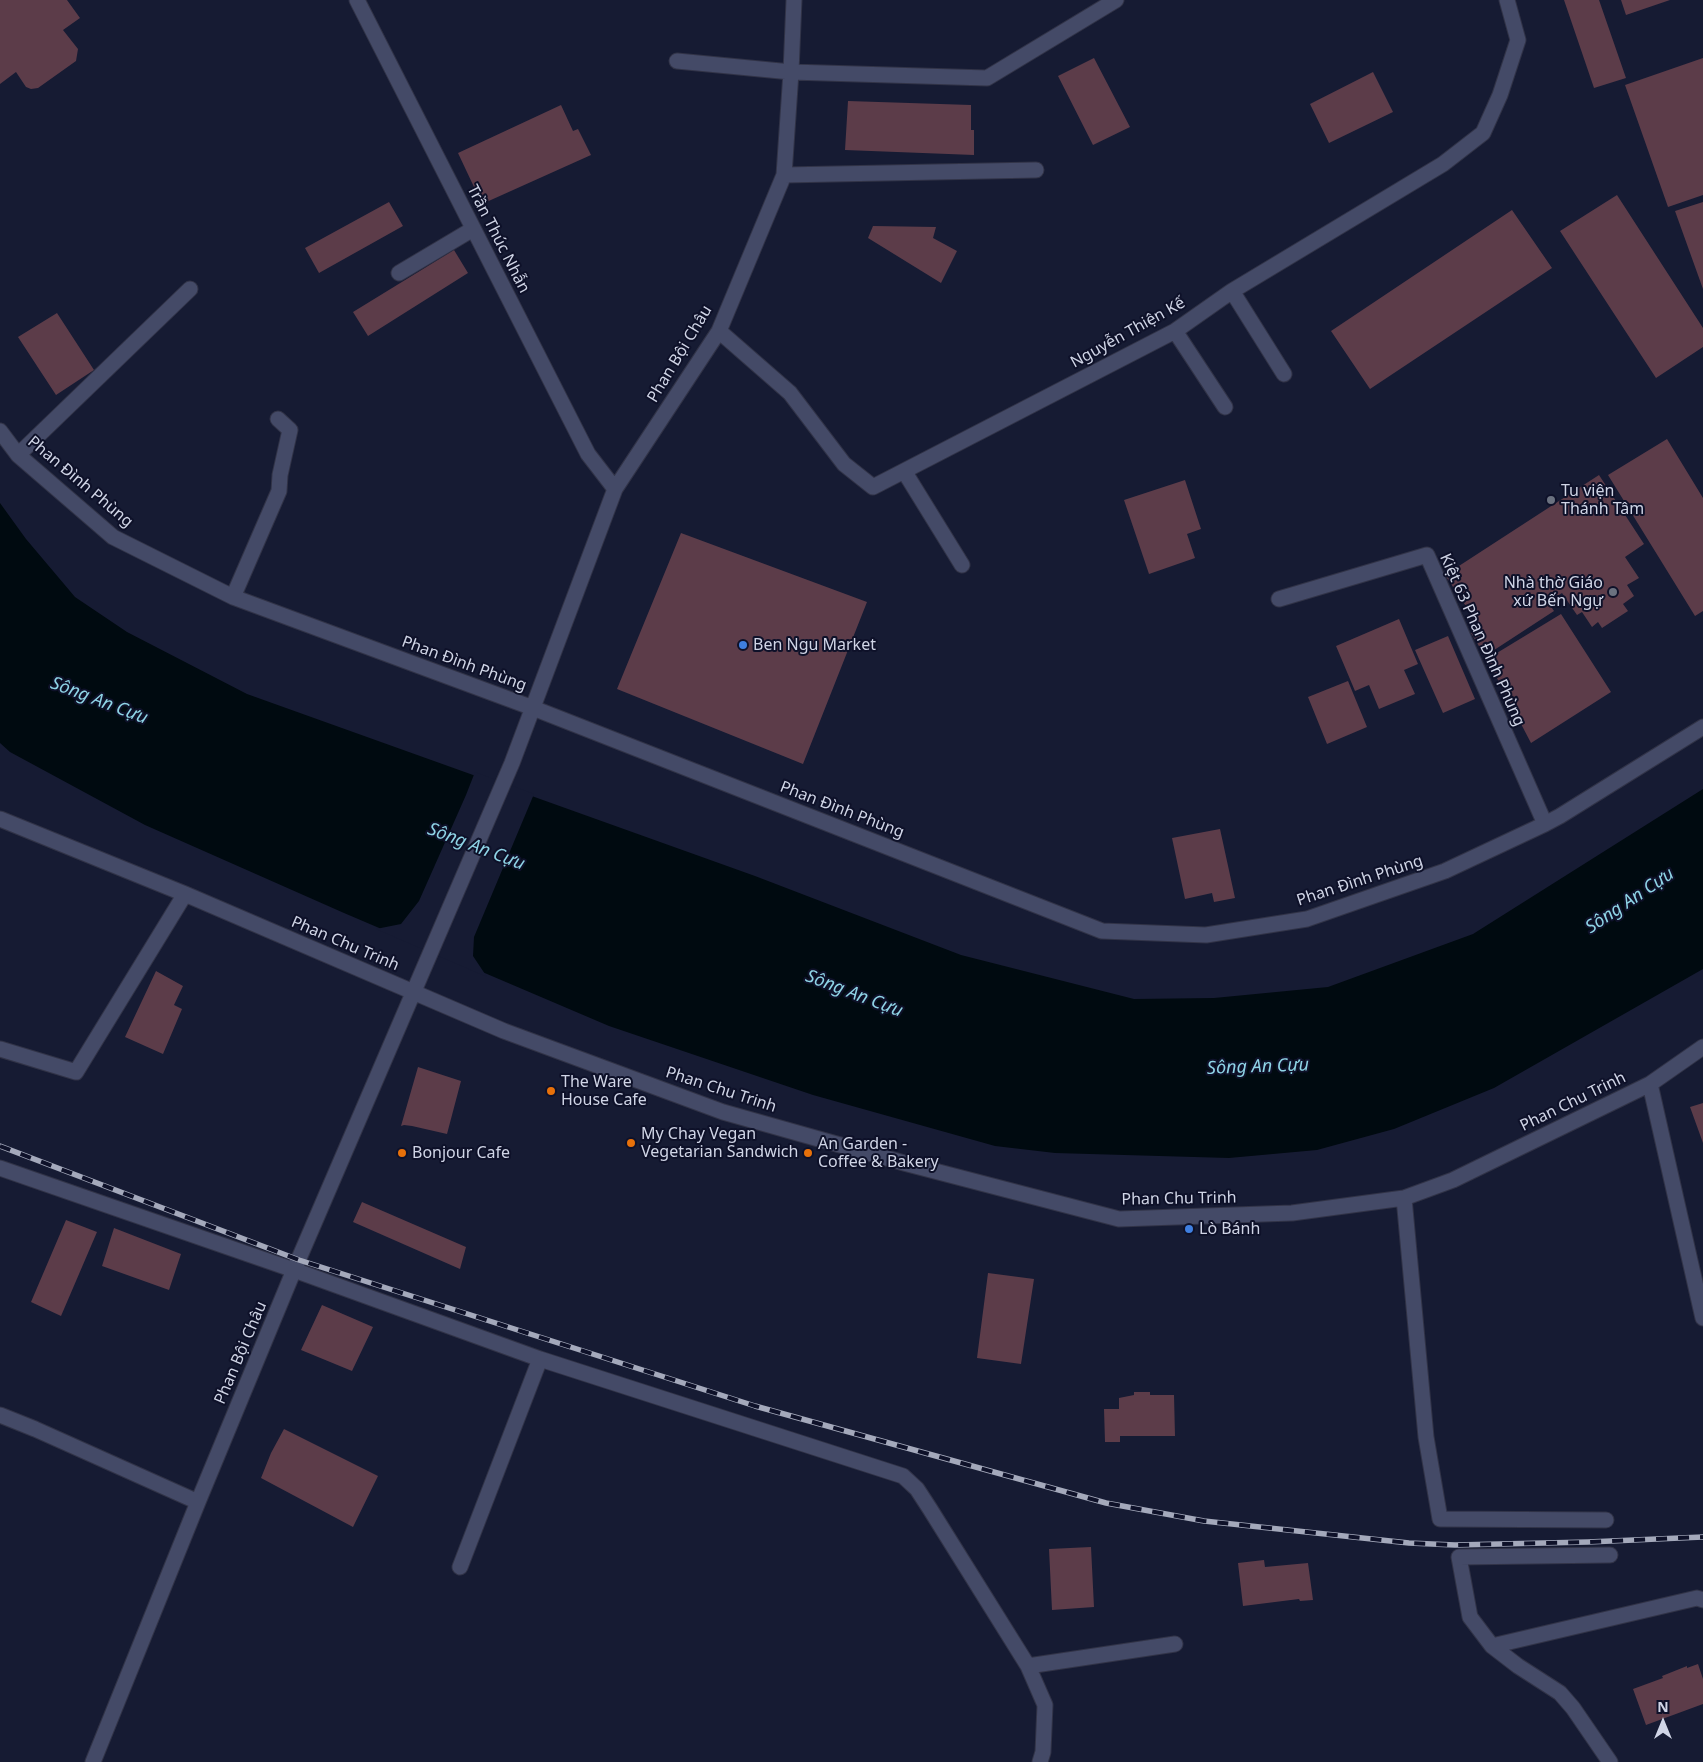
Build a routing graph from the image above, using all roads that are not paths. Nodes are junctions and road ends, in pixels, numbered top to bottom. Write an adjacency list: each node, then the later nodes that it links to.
1 (357, 0): 9 (street, Trần Thúc Nhẫn)
2 (794, 0): 6 (street, Phan Bội Châu)
3 (1116, 0): 6 (street)
4 (1507, 0): 12 (street, Nguyễn Thiện Kế)
5 (677, 62): 6 (street)
6 (791, 72): 8 (street, Phan Bội Châu)
7 (1036, 170): 8 (street)
8 (784, 175): 13 (street, Phan Bội Châu)
9 (473, 229): 10 (street); 21 (street, Trần Thúc Nhẫn)
10 (399, 273)
11 (190, 289): 19 (street)
12 (1232, 290): 14 (street, Nguyễn Thiện Kế); 15 (street)
13 (719, 330): 20 (street, Nguyễn Thiện Kế); 21 (street, Phan Bội Châu)
14 (1175, 330): 16 (street); 20 (street, Nguyễn Thiện Kế)
15 (1284, 374)
16 (1225, 407)
17 (278, 420): 23 (street)
18 (0, 431): 19 (street, Phan Đình Phùng)
19 (18, 456): 23 (street, Phan Đình Phùng)
20 (904, 471): 22 (street)
21 (615, 489): 25 (street, Phan Bội Châu)
22 (962, 565)
23 (233, 597): 25 (street, Phan Đình Phùng)
24 (1279, 599): 28 (street, Kiệt 63 Phan Đình Phùng)
25 (533, 708): 28 (street, Phan Đình Phùng); 30 (street, Phan Bội Châu)
26 (1703, 727): 28 (street, Phan Đình Phùng)
27 (1, 821): 29 (street, Phan Chu Trinh)
28 (1545, 824)
29 (184, 894): 30 (street, Phan Chu Trinh); 32 (street)
30 (413, 992): 35 (street, Phan Chu Trinh); 36 (street, Phan Bội Châu)
31 (1703, 1047): 33 (street, Phan Chu Trinh)
32 (0, 1048)
33 (1650, 1084): 35 (street, Phan Chu Trinh); 37 (street)
34 (0, 1168): 36 (street)
35 (1404, 1198): 41 (street)
36 (294, 1270): 38 (street); 40 (street, Phan Bội Châu)
37 (1703, 1318)
38 (540, 1359): 43 (street); 47 (street)
39 (0, 1416): 40 (street)
40 (198, 1502): 48 (street, Phan Bội Châu)
41 (1606, 1520)
42 (1610, 1555): 46 (street)
43 (460, 1567)
44 (1703, 1600): 46 (street)
45 (1175, 1644): 47 (street)
46 (1492, 1646): 50 (street)
47 (1028, 1666): 49 (street)
48 (94, 1762)
49 (1040, 1762)
50 (1610, 1762)

